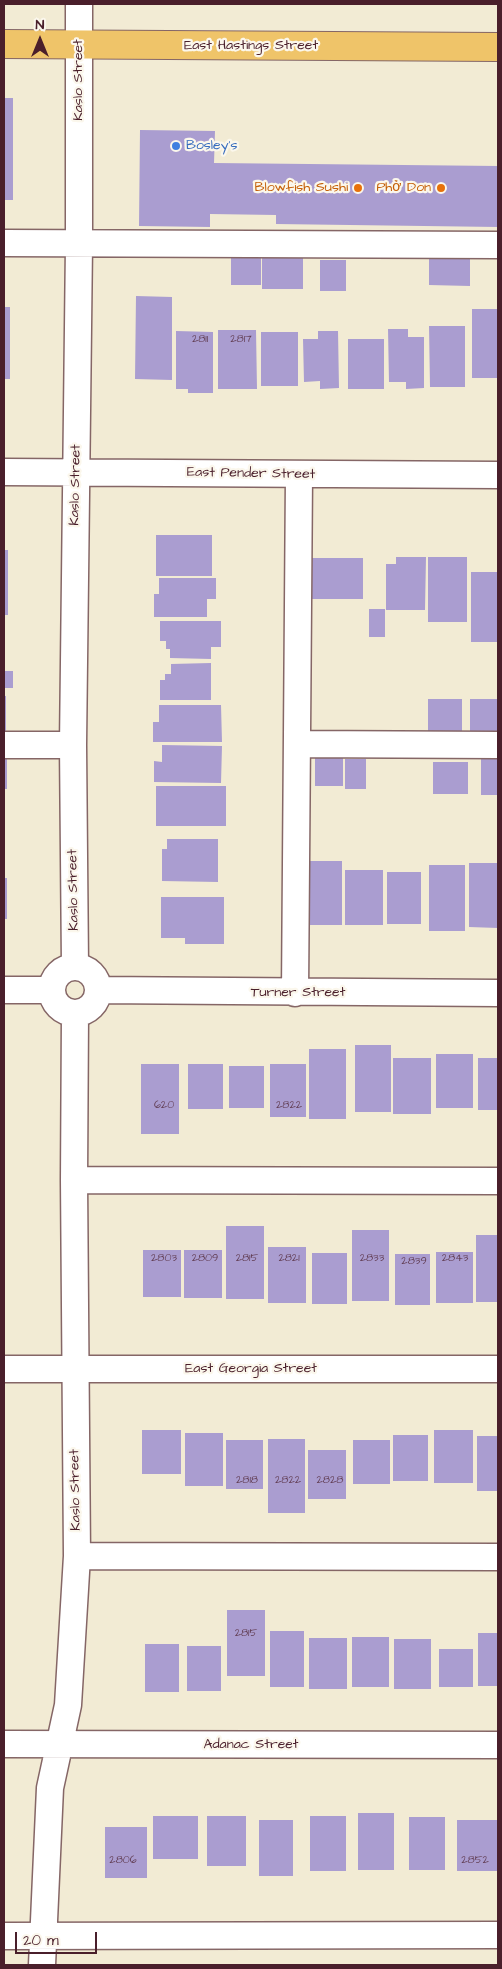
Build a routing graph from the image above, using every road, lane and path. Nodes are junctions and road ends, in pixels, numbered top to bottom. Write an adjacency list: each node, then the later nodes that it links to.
1 (79, 4): 3 (street, Kaslo Street)
2 (4, 44): 3 (main road, East Hastings Street)
3 (79, 45): 4 (main road, East Hastings Street); 6 (street, Kaslo Street)
4 (498, 48)
5 (4, 244): 6 (street)
6 (79, 244): 7 (street); 9 (street, Kaslo Street)
7 (498, 245)
8 (4, 472): 9 (street, East Pender Street)
9 (76, 472): 10 (street, East Pender Street); 14 (street, Kaslo Street)
10 (299, 475): 11 (street, East Pender Street); 12 (street)
11 (498, 475)
12 (297, 744): 15 (street); 20 (street)
13 (4, 745): 14 (street)
14 (73, 745): 16 (street, Kaslo Street)
15 (498, 745)
16 (75, 967): 18 (street); 19 (street)
17 (4, 990): 18 (street)
18 (52, 990): 22 (street)
19 (98, 990): 20 (street, Turner Street); 22 (street)
20 (295, 993): 21 (street, Turner Street)
21 (498, 993)
22 (75, 1013): 23 (street, Kaslo Street)
23 (74, 1180): 24 (street); 26 (street, Kaslo Street)
24 (498, 1181)
25 (4, 1369): 26 (street, East Georgia Street)
26 (75, 1369): 27 (street, East Georgia Street); 28 (street, Kaslo Street)
27 (498, 1369)
28 (77, 1556): 29 (street); 31 (street, Kaslo Street)
29 (498, 1557)
30 (4, 1744): 31 (street, Adanac Street)
31 (59, 1744): 32 (street, Adanac Street); 35 (street, Kaslo Street)
32 (498, 1745)
33 (498, 1935): 35 (street)
34 (4, 1936): 35 (street)
35 (42, 1936): 36 (street, Kaslo Street)
36 (42, 1965)

